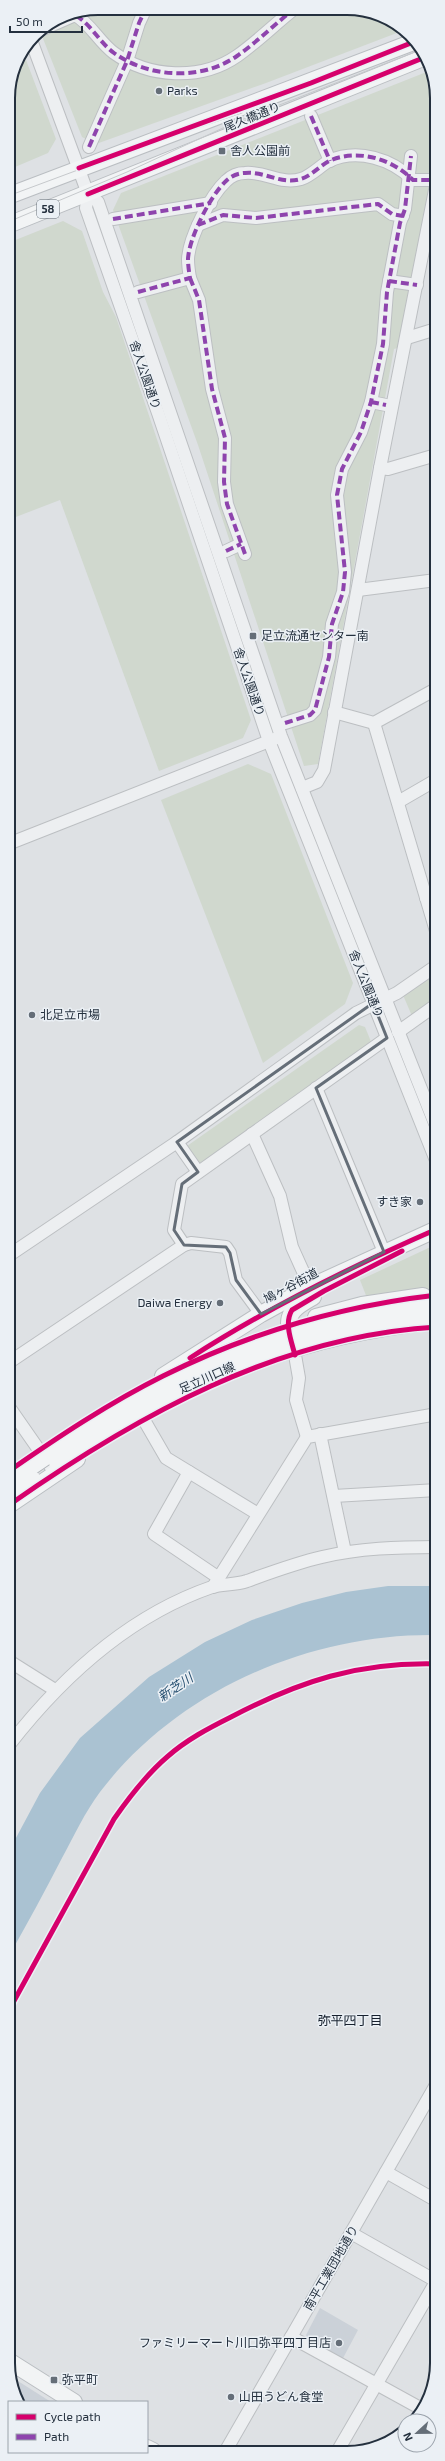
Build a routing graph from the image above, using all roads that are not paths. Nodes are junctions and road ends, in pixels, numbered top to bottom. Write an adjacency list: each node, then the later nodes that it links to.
1 (143, 15): 7 (street)
2 (287, 15): 7 (street)
3 (80, 17): 7 (street)
4 (410, 43): 12 (main road, 尾久橋通り / 58)
5 (33, 46): 12 (street, 舎人公園通り)
6 (420, 59): 16 (main road, 尾久橋通り / 58)
7 (127, 61): 9 (street)
8 (311, 116): 11 (street)
9 (89, 147)
10 (411, 156): 13 (street)
11 (330, 161): 13 (street); 17 (street)
12 (79, 168): 15 (main road, 尾久橋通り / 58); 16 (street, 舎人公園通り)
13 (409, 175): 14 (street); 18 (street)
14 (430, 180)
15 (15, 193)
16 (88, 194): 20 (main road, 尾久橋通り / 58); 40 (street, 舎人公園通り); 41 (street, 舎人公園通り)
17 (211, 203): 19 (street); 21 (street)
18 (402, 216): 21 (street); 24 (street)
19 (113, 219)
20 (15, 222)
21 (198, 225): 23 (street)
22 (430, 238): 25 (street)
23 (190, 278): 26 (street); 33 (street)
24 (389, 281): 25 (street); 29 (street)
25 (416, 285): 28 (street)
26 (138, 292)
27 (430, 331): 28 (street)
28 (407, 338): 32 (street)
29 (371, 402): 30 (street); 35 (street)
30 (386, 405)
31 (430, 457): 32 (street)
32 (380, 468): 35 (street)
33 (226, 551)
34 (430, 581): 35 (street)
35 (350, 589): 37 (street); 38 (street)
36 (430, 692): 39 (street)
37 (334, 712): 39 (street); 43 (street)
38 (285, 723)
39 (374, 723): 44 (street)
40 (281, 736): 41 (street); 43 (street, 舎人公園通り)
41 (270, 741): 45 (street); 51 (street, 舎人公園通り)
42 (430, 783): 44 (street)
43 (302, 788): 50 (street, 舎人公園通り)
44 (398, 802): 47 (street)
45 (15, 841)
46 (430, 895): 47 (street)
47 (426, 898): 48 (street)
48 (430, 911)
49 (430, 970): 50 (street)
50 (385, 998): 51 (street); 53 (street, 舎人公園通り)
51 (373, 1003): 54 (street, 舎人公園通り); 58 (street)
52 (430, 1010): 53 (street)
53 (398, 1032): 56 (street, 舎人公園通り)
54 (388, 1038): 55 (street); 59 (street, 舎人公園通り)
55 (316, 1088): 57 (street); 65 (street)
56 (430, 1114)
57 (252, 1134): 60 (street); 66 (street)
58 (177, 1142): 60 (street); 64 (street)
59 (430, 1147)
60 (198, 1172): 63 (street)
61 (430, 1233): 65 (main road, 鳩ヶ谷街道)
62 (430, 1233): 71 (main road, 鳩ヶ谷街道)
63 (184, 1245): 69 (street); 74 (street)
64 (15, 1251)
65 (384, 1252): 66 (main road, 鳩ヶ谷街道)
66 (310, 1287): 69 (main road, 鳩ヶ谷街道)
67 (430, 1296): 71 (main road, 足立川口線)
68 (430, 1304): 85 (highway, bridge)
69 (261, 1314): 75 (main road, 鳩ヶ谷街道)
70 (430, 1321): 86 (highway, bridge)
71 (288, 1325): 73 (main road); 75 (main road, 足立川口線)
72 (430, 1328): 73 (main road, 足立川口線)
73 (294, 1354): 78 (main road, 足立川口線); 80 (street)
74 (15, 1358)
75 (163, 1376): 81 (main road, 足立川口線)
76 (430, 1415): 79 (street)
77 (15, 1417): 81 (street)
78 (144, 1420): 83 (street); 84 (main road, 足立川口線)
79 (320, 1434): 80 (street); 88 (street)
80 (307, 1437): 90 (street)
81 (39, 1450): 82 (main road, 足立川口線); 84 (street)
82 (15, 1466)
83 (189, 1472): 90 (street); 93 (street)
84 (55, 1473): 89 (main road, 足立川口線)
85 (15, 1476)
86 (15, 1490)
87 (430, 1490): 88 (street)
88 (334, 1496): 92 (street)
89 (15, 1500)
90 (258, 1514): 93 (street)
91 (430, 1547): 92 (street)
92 (345, 1552): 93 (street)
93 (216, 1582): 95 (street)
94 (15, 1665): 95 (street)
95 (56, 1690): 96 (street)
96 (15, 1738)
97 (430, 2095): 98 (street, 南平工業団地通り)
98 (386, 2172): 99 (street); 100 (street, 南平工業団地通り)
99 (430, 2197)
100 (351, 2233): 101 (street); 103 (street, 南平工業団地通り)
101 (430, 2276)
102 (430, 2292): 105 (street)
103 (291, 2337): 105 (street); 108 (street, 南平工業団地通り)
104 (15, 2365): 106 (main road)
105 (376, 2384): 107 (street); 109 (street)
106 (72, 2401)
107 (417, 2407)
108 (228, 2446)
109 (340, 2446)

